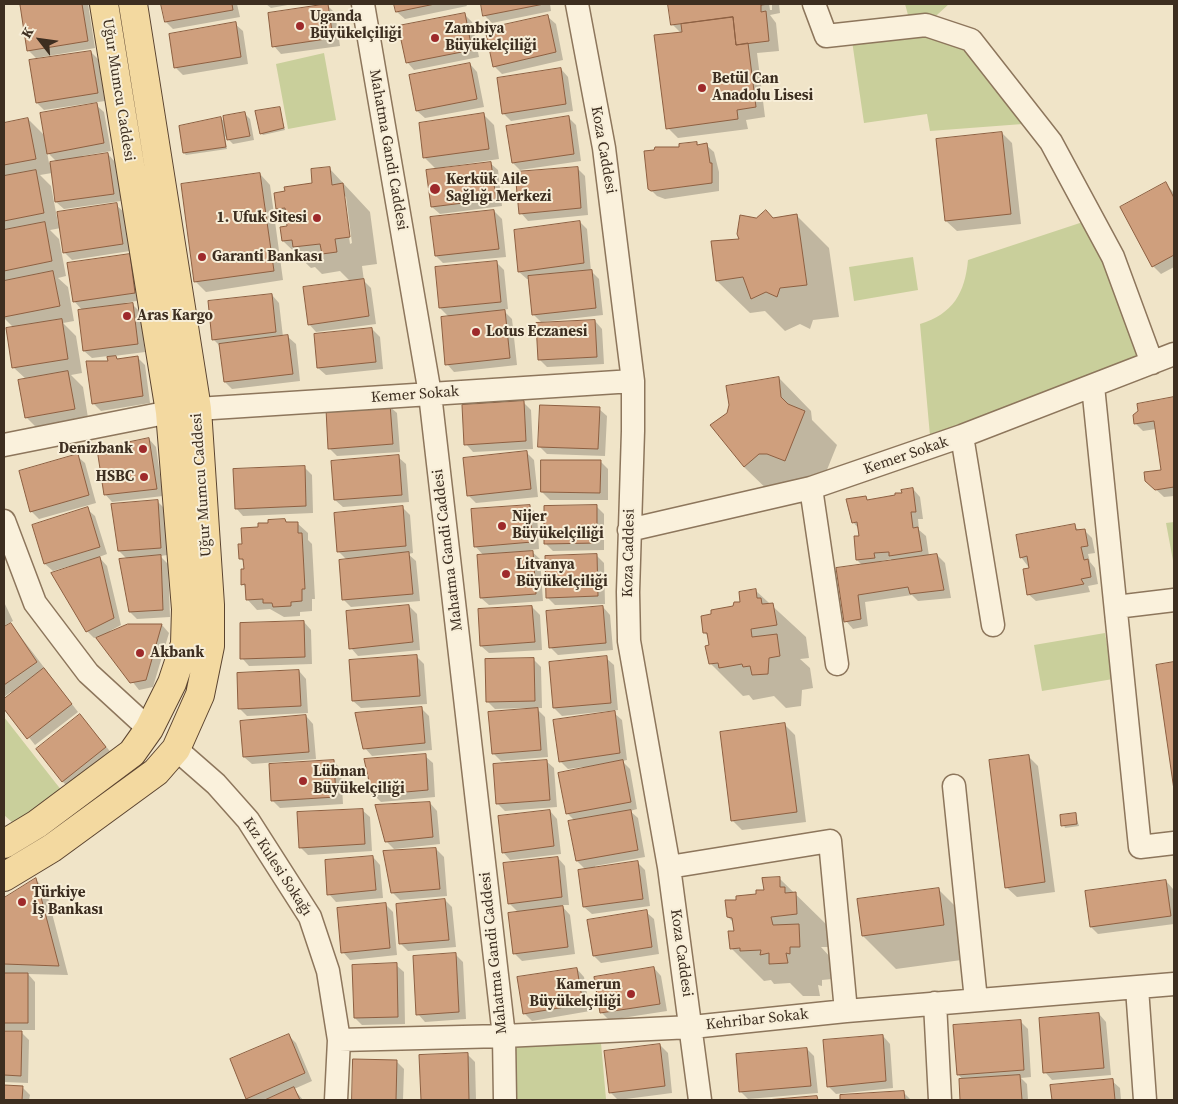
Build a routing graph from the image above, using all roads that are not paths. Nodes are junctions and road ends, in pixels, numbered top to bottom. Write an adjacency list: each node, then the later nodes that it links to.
1 (104, 4): 12 (main road, Uğur Mumcu Caddesi)
2 (134, 4): 11 (main road, Uğur Mumcu Caddesi)
3 (362, 4): 10 (street, Mahatma Gandi Caddesi)
4 (576, 4): 8 (street, Koza Caddesi)
5 (814, 4): 7 (street)
6 (1174, 354): 7 (street, Kemer Sokak)
7 (1152, 363): 9 (street, Kemer Sokak)
8 (632, 381): 10 (street, Kemer Sokak); 17 (street, Koza Caddesi)
9 (1094, 386): 13 (street, Kemer Sokak); 19 (street)
10 (430, 394): 11 (street, Kemer Sokak); 35 (street, Mahatma Gandi Caddesi)
11 (197, 409): 12 (main road); 23 (main road, Uğur Mumcu Caddesi)
12 (170, 412): 14 (street); 22 (main road, Uğur Mumcu Caddesi)
13 (962, 436): 15 (street, Kemer Sokak); 20 (street)
14 (4, 445)
15 (811, 488): 17 (street, Kemer Sokak); 21 (street)
16 (4, 521): 22 (street)
17 (629, 530): 27 (street, Koza Caddesi)
18 (1174, 600): 19 (street)
19 (1116, 607): 25 (street)
20 (993, 624)
21 (837, 664)
22 (149, 729): 26 (main road, Uğur Mumcu Caddesi)
23 (176, 750): 28 (main road, Uğur Mumcu Caddesi); 36 (street, Kız Kulesi Sokağı)
24 (954, 786): 31 (street)
25 (1174, 843)
26 (4, 844)
27 (669, 867): 33 (street); 34 (street, Koza Caddesi)
28 (4, 877)
29 (1174, 984): 30 (street, Kehribar Sokak)
30 (1137, 988): 31 (street, Kehribar Sokak); 41 (street)
31 (976, 1000): 32 (street, Kehribar Sokak)
32 (935, 1003): 33 (street, Kehribar Sokak); 40 (street)
33 (846, 1011): 34 (street, Kehribar Sokak)
34 (692, 1027): 35 (street, Kehribar Sokak); 39 (street, Koza Caddesi)
35 (504, 1036): 36 (street, Kehribar Sokak); 38 (street, Mahatma Gandi Caddesi)
36 (339, 1040): 37 (street, Kız Kulesi Sokağı)
37 (336, 1100)
38 (505, 1100)
39 (700, 1100)
40 (940, 1100)
41 (1145, 1100)

